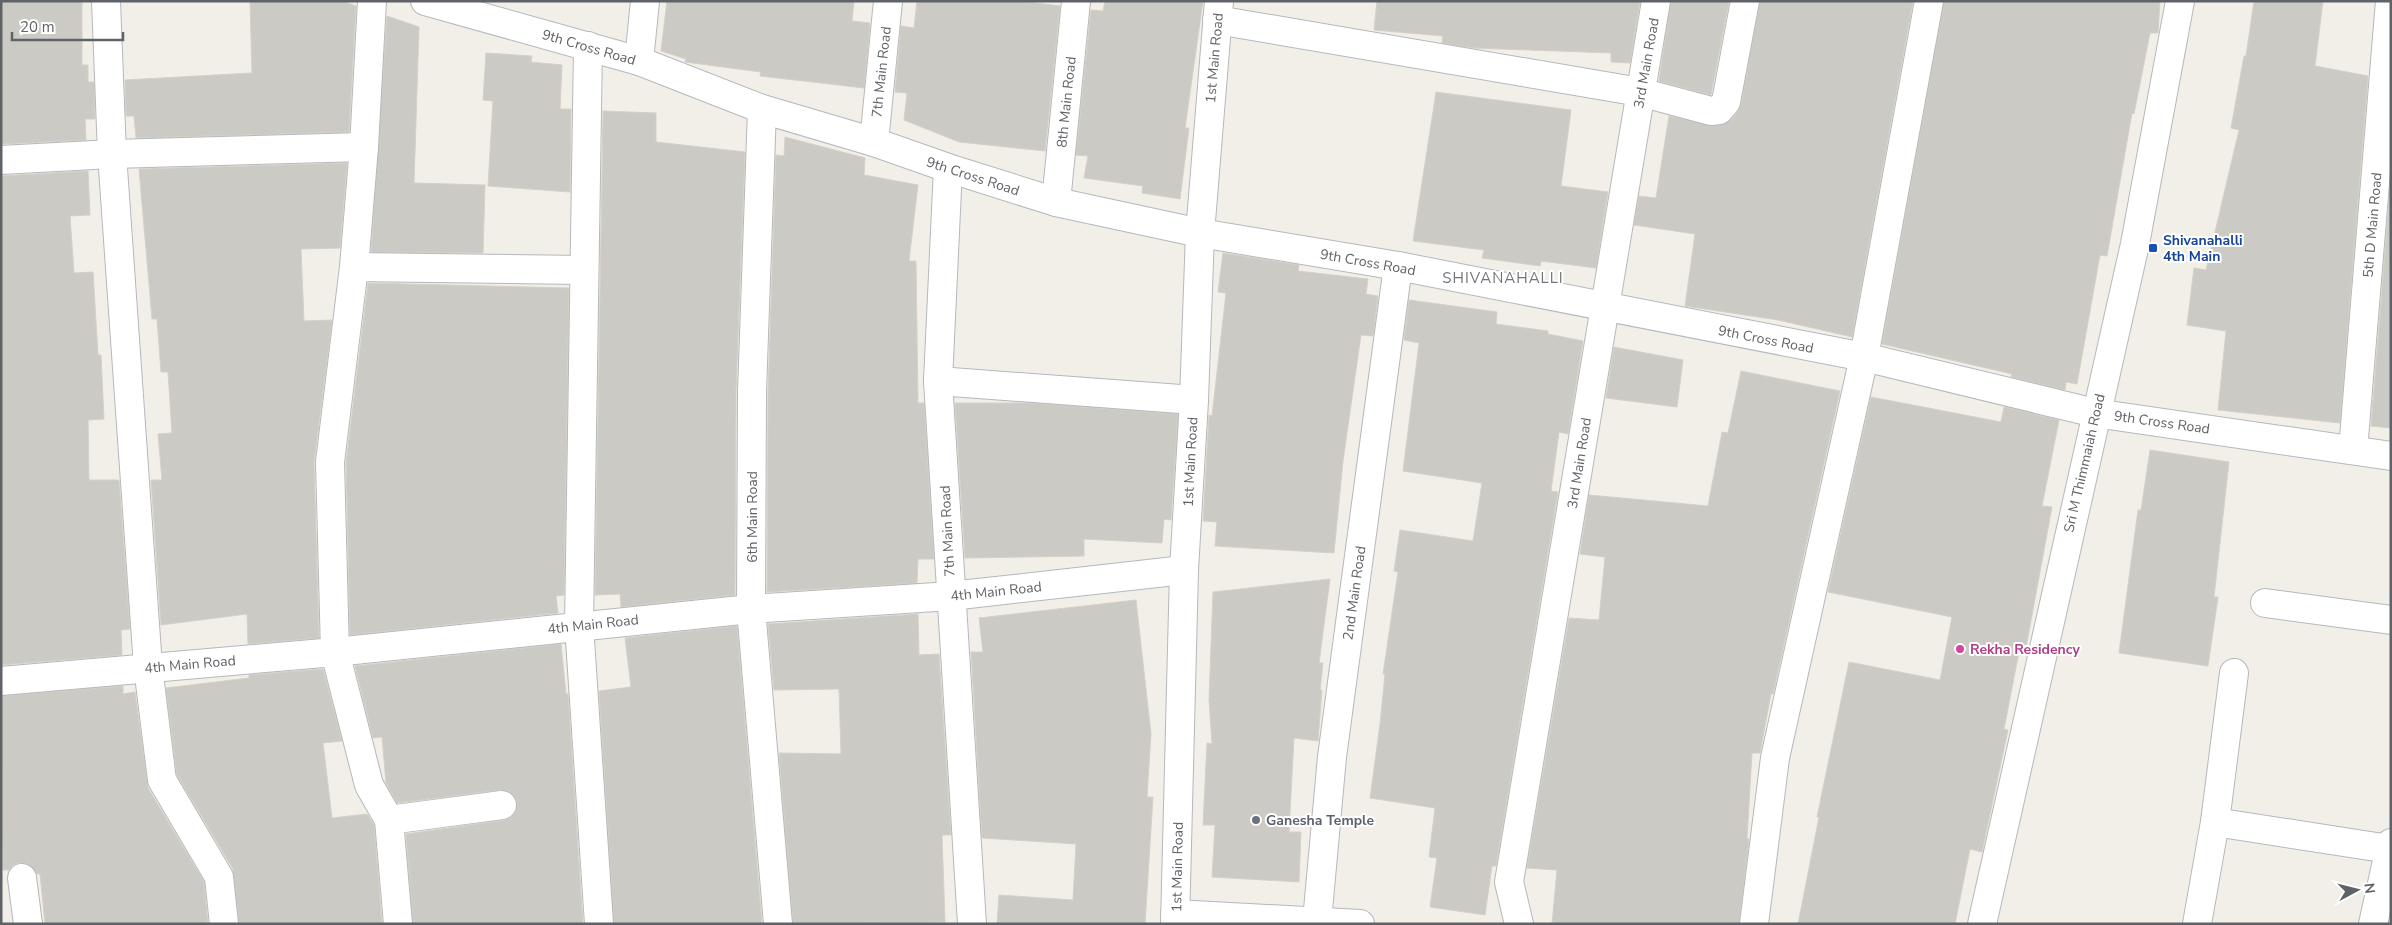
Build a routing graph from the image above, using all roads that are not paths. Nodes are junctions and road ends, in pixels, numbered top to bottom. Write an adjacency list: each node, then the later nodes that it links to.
1 (106, 1): 20 (street)
2 (372, 1): 19 (street)
3 (425, 1): 12 (street, 9th Cross Road)
4 (645, 1): 15 (street)
5 (888, 1): 18 (street, 7th Main Road)
6 (1076, 1): 23 (street, 8th Main Road)
7 (1656, 1): 16 (street, 3rd Main Road)
8 (1745, 1): 16 (street)
9 (1929, 1): 29 (street)
10 (2180, 1): 32 (street, Sri M Thimmaiah Road)
11 (2390, 1): 33 (street, 5th D Main Road)
12 (454, 6): 14 (street, 9th Cross Road)
13 (1218, 10): 16 (street); 24 (street, 1st Main Road)
14 (588, 46): 15 (street, 9th Cross Road); 27 (street)
15 (640, 61): 17 (street, 9th Cross Road)
16 (1640, 92): 28 (street, 3rd Main Road)
17 (762, 109): 18 (street, 9th Cross Road); 38 (street, 6th Main Road)
18 (874, 142): 22 (street, 9th Cross Road)
19 (364, 147): 20 (street); 26 (street)
20 (112, 154): 21 (street); 42 (street)
21 (1, 160)
22 (948, 168): 23 (street, 9th Cross Road); 30 (street, 7th Main Road)
23 (1056, 202): 24 (street, 9th Cross Road)
24 (1200, 233): 25 (street, 9th Cross Road); 31 (street, 1st Main Road)
25 (1398, 266): 28 (street, 9th Cross Road); 51 (street, 2nd Main Road)
26 (354, 267): 27 (street); 41 (street)
27 (584, 270): 40 (street)
28 (1605, 308): 29 (street, 9th Cross Road); 59 (street, 3rd Main Road)
29 (1864, 357): 32 (street, 9th Cross Road); 60 (street)
30 (938, 381): 31 (street); 36 (street, 7th Main Road)
31 (1194, 400): 35 (street, 1st Main Road)
32 (2095, 412): 33 (street, 9th Cross Road); 61 (street, Sri M Thimmaiah Road)
33 (2354, 450): 34 (street, 9th Cross Road)
34 (2391, 456)
35 (1184, 570): 36 (street, 4th Main Road); 50 (street, 1st Main Road)
36 (951, 596): 38 (street, 4th Main Road); 57 (street, 7th Main Road)
37 (2265, 603): 39 (street)
38 (751, 609): 40 (street, 4th Main Road); 56 (street, 6th Main Road)
39 (2391, 620)
40 (580, 625): 41 (street, 4th Main Road); 55 (street)
41 (335, 652): 42 (street, 4th Main Road); 46 (street)
42 (148, 667): 44 (street, 4th Main Road); 53 (street)
43 (2234, 673): 47 (street)
44 (1, 681)
45 (502, 805): 46 (street)
46 (389, 820): 54 (street)
47 (2215, 822): 48 (street); 62 (street)
48 (2390, 846): 63 (street)
49 (22, 878): 52 (street)
50 (1175, 919): 51 (street)
51 (1317, 921): 58 (street)
52 (28, 924)
53 (224, 924)
54 (398, 924)
55 (599, 924)
56 (778, 924)
57 (972, 924)
58 (1360, 924)
59 (1520, 924)
60 (1754, 924)
61 (1982, 924)
62 (2196, 924)
63 (2373, 924)

